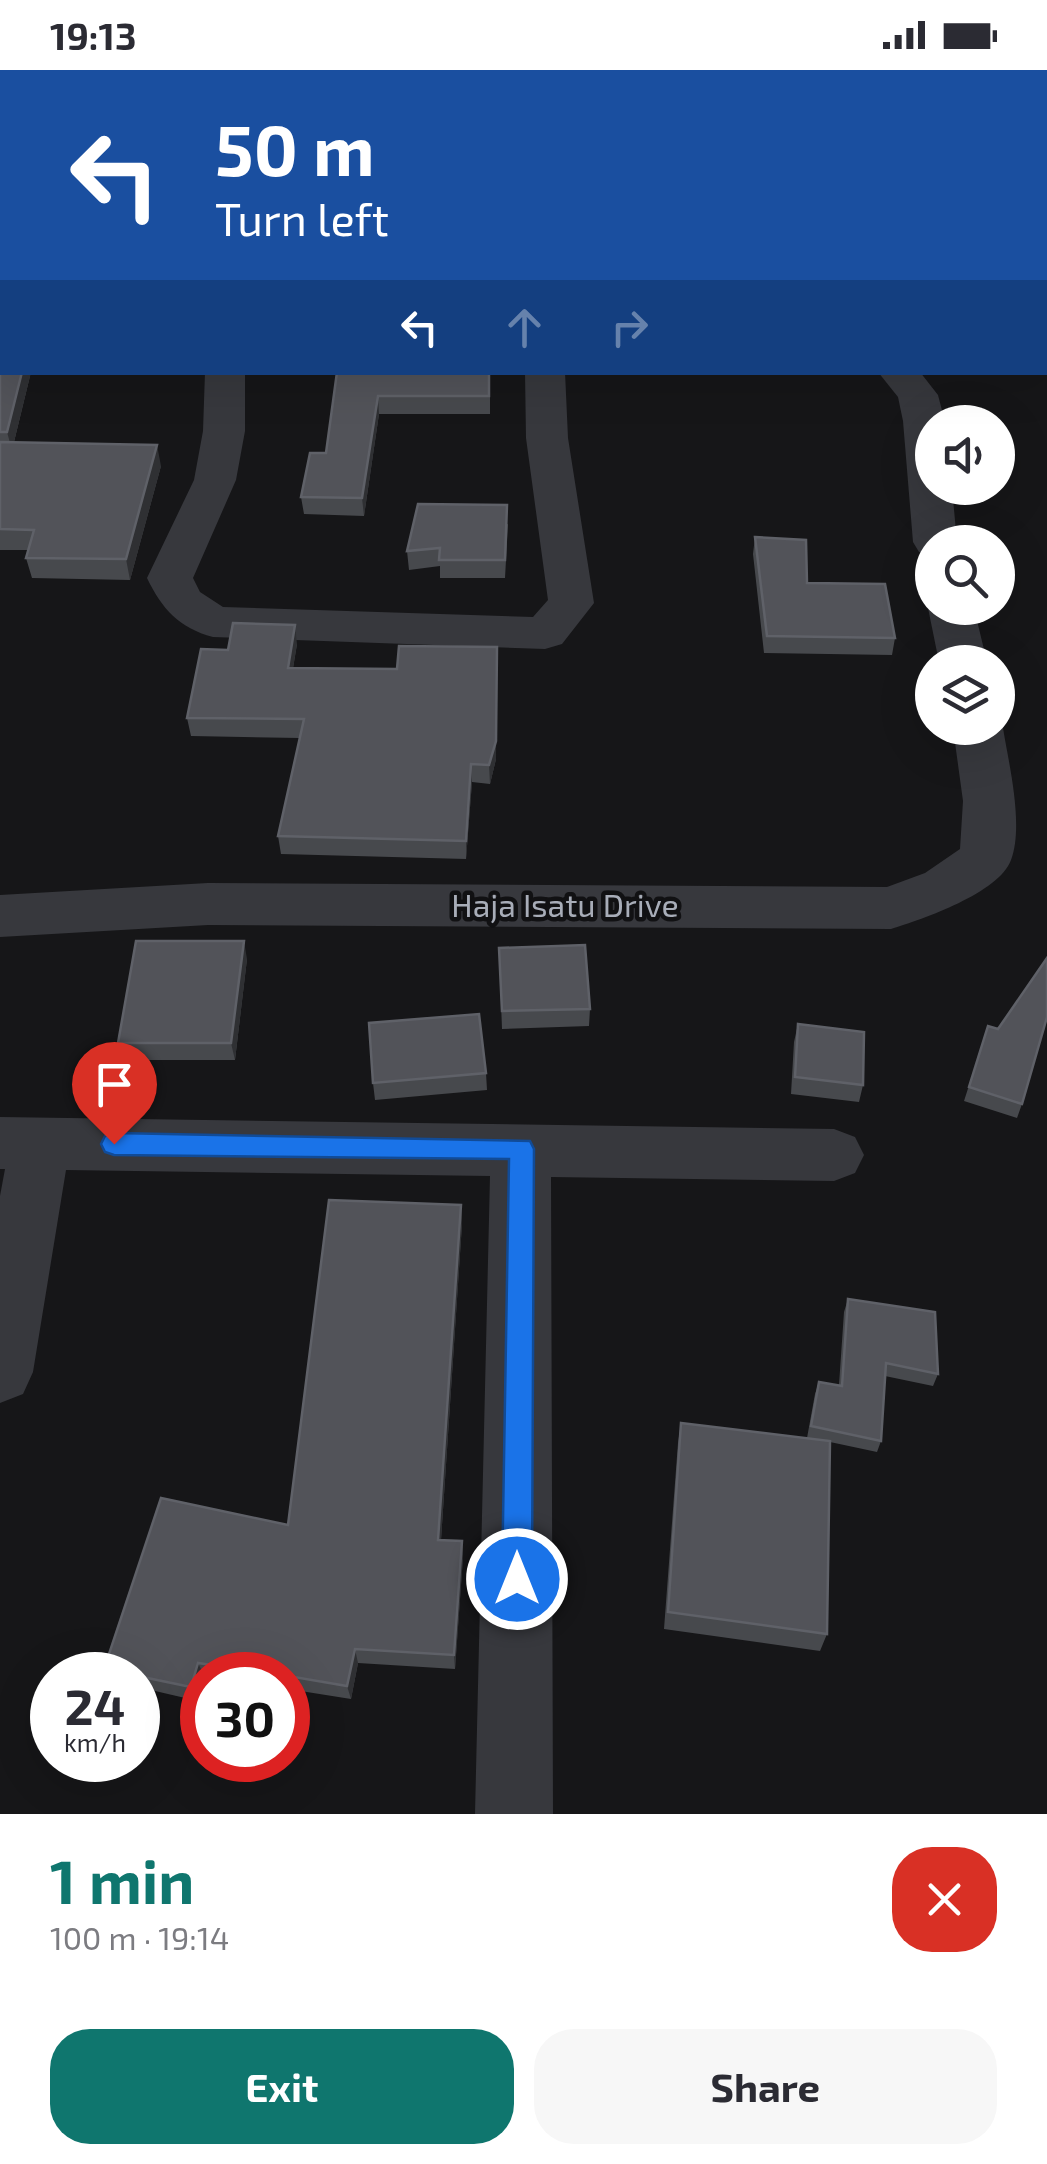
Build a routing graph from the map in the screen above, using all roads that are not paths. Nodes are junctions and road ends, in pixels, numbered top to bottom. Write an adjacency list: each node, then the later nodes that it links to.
1 (226, 375): 2 (street)
2 (546, 375)
3 (900, 375): 4 (street)
4 (933, 525)
5 (980, 745): 6 (street, Haja Isatu Drive)
6 (0, 916)
7 (20, 1143): 8 (street); 10 (street)
8 (521, 1149): 9 (street); 11 (street)
9 (834, 1155)
10 (0, 1372)
11 (514, 1814)

